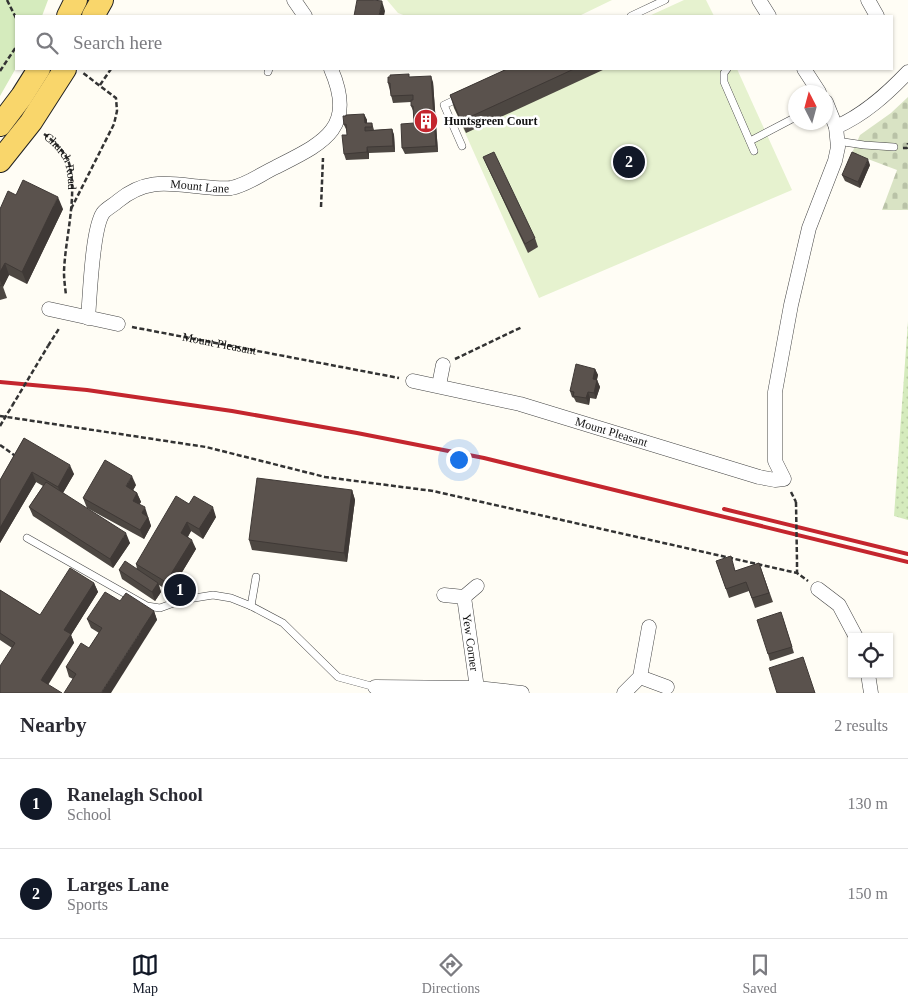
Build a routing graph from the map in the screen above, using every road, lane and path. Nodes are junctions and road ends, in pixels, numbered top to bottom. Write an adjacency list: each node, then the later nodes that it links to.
1 (6, 0): 14 (path)
2 (76, 0): 8 (main road)
3 (102, 0): 9 (main road)
4 (294, 0): 10 (street)
5 (665, 0): 11 (lane)
6 (759, 0): 12 (street)
7 (868, 0): 13 (street)
8 (68, 15)
9 (94, 15)
10 (303, 15)
11 (633, 15)
12 (768, 15)
13 (876, 15)
14 (15, 16)
15 (15, 48): 16 (path)
16 (0, 70)
17 (38, 70): 30 (main road)
18 (110, 70): 24 (path)
19 (331, 70): 32 (street, Mount Lane)
20 (726, 70): 33 (lane)
21 (805, 70): 25 (street)
22 (74, 71): 24 (path); 29 (main road, Church Road)
23 (908, 72): 31 (street)
24 (100, 85): 40 (path)
25 (815, 85)
26 (470, 93): 35 (lane)
27 (833, 119): 31 (street)
28 (788, 121): 33 (lane)
29 (31, 122): 38 (main road, Church Road); 40 (path, Church Road)
30 (0, 125)
31 (836, 126): 34 (street)
32 (324, 140): 39 (path); 43 (street, Mount Lane)
33 (750, 140): 37 (lane)
34 (838, 142): 36 (lane); 49 (street, Mount Pleasant)
35 (462, 146)
36 (894, 147)
37 (754, 151)
38 (0, 161)
39 (321, 207)
40 (71, 210): 41 (path)
41 (66, 295)
42 (49, 309): 43 (street)
43 (88, 318): 44 (street)
44 (118, 324): 48 (path, Mount Pleasant)
45 (60, 327): 51 (path, bridge)
46 (522, 327): 47 (path)
47 (443, 365): 49 (street)
48 (413, 381): 49 (street, Mount Pleasant)
49 (439, 386)
50 (0, 416): 51 (path)
51 (6, 417): 52 (path); 55 (path, bridge)
52 (0, 426)
53 (0, 445): 54 (path)
54 (21, 460)
55 (796, 502)
56 (27, 538): 62 (lane)
57 (256, 577): 62 (lane)
58 (477, 586): 61 (street, Yew Corner)
59 (818, 589): 64 (street)
60 (444, 594): 61 (street, Yew Corner)
61 (464, 598): 69 (street, Yew Corner)
62 (251, 606): 67 (lane)
63 (649, 627): 65 (street)
64 (854, 633)
65 (640, 677): 68 (street); 71 (street)
66 (869, 678): 72 (street)
67 (375, 687): 69 (street)
68 (667, 687)
69 (477, 688): 70 (street)
70 (522, 693)
71 (624, 693)
72 (871, 693)

